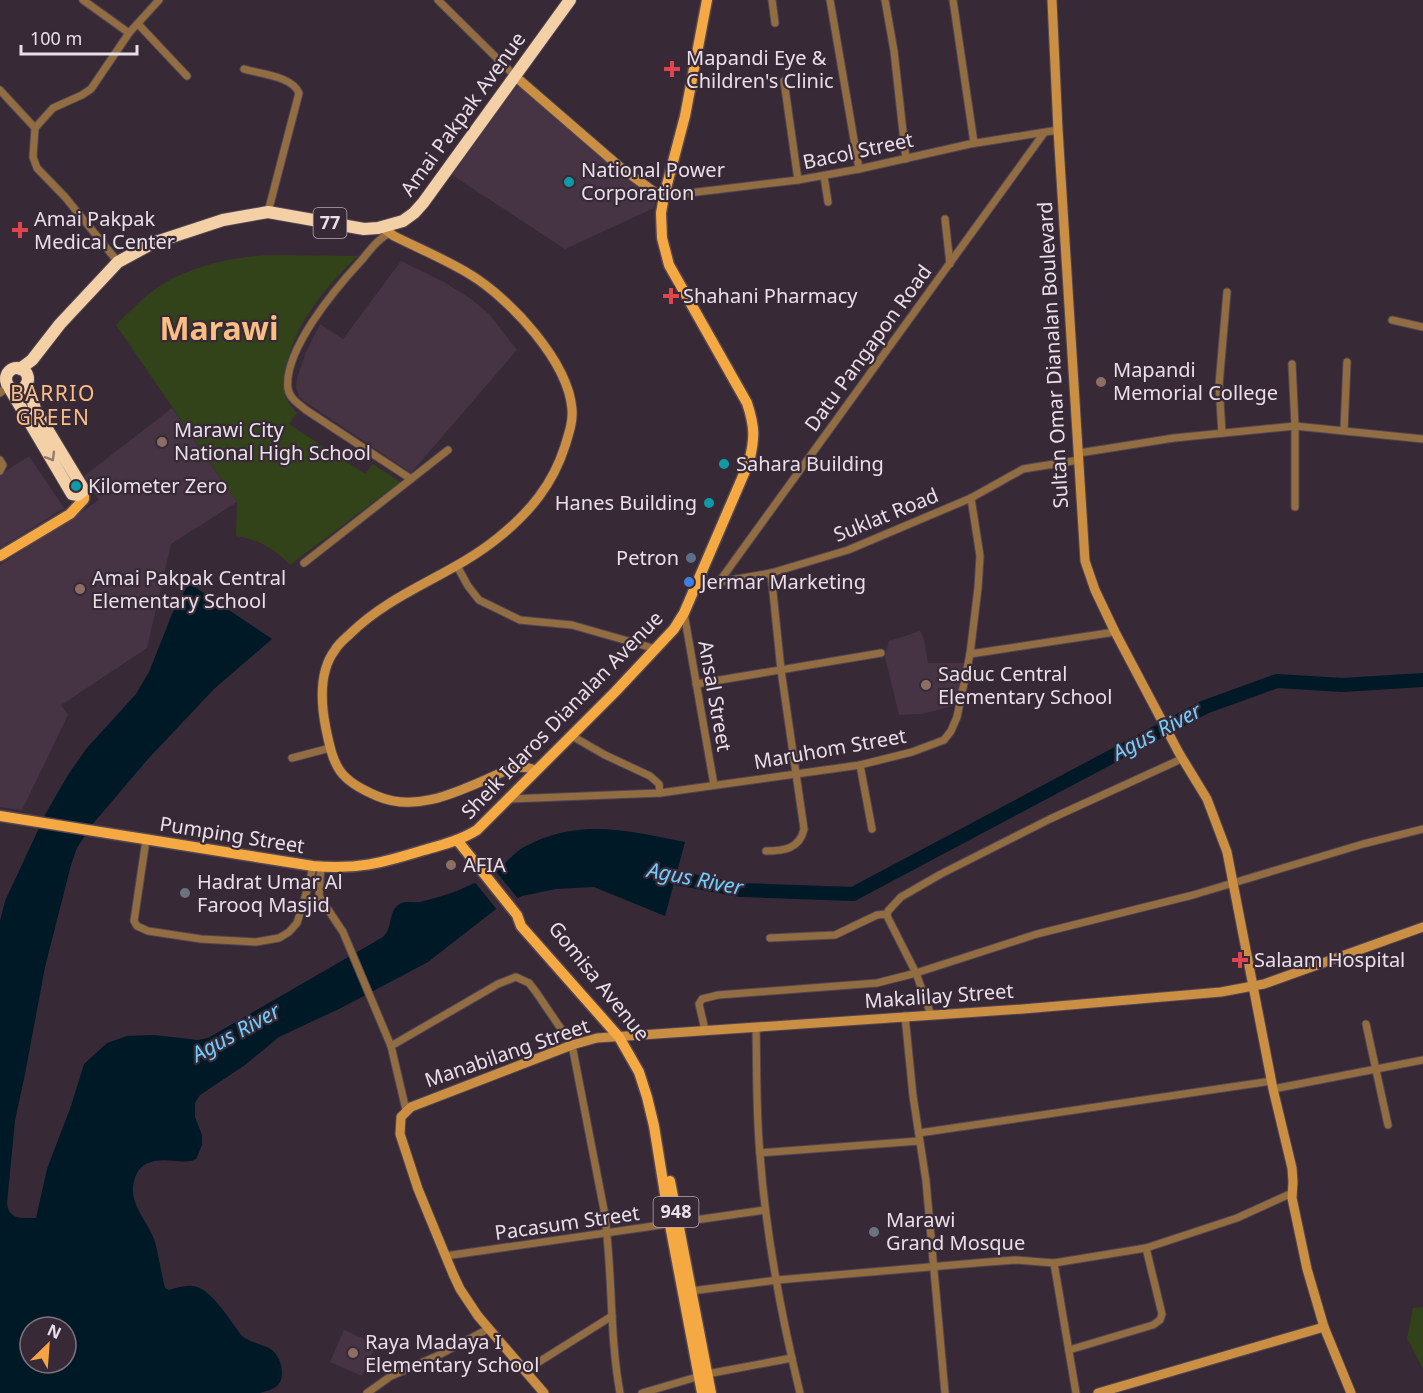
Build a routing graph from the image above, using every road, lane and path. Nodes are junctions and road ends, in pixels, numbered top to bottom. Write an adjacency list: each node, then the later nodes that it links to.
1 (82, 0): 13 (street)
2 (159, 0): 12 (street)
3 (438, 0): 16 (street)
4 (570, 0): 16 (highway, Amai Pakpak Avenue / 77)
5 (708, 0): 27 (main road, Sheik Idaros Dianalan Avenue)
6 (772, 0): 11 (street)
7 (830, 0): 24 (street)
8 (885, 0): 23 (street)
9 (952, 0): 22 (street)
10 (1052, 0): 20 (main road, Sultan Omar Dianalan Boulevard)
11 (775, 23)
12 (138, 24): 13 (street); 15 (street)
13 (129, 33): 19 (street)
14 (244, 69): 29 (street)
15 (187, 76)
16 (516, 77): 27 (main road); 31 (highway, Amai Pakpak Avenue / 77)
17 (784, 81): 26 (street)
18 (0, 90): 19 (street)
19 (35, 128): 32 (street)
20 (1058, 130): 21 (street, Bacol Street); 47 (main road, Sultan Omar Dianalan Boulevard)
21 (1044, 133): 22 (street, Bacol Street); 33 (street, Datu Pangapon Road)
22 (974, 143): 23 (street, Bacol Street)
23 (906, 159): 24 (street, Bacol Street)
24 (859, 170): 25 (street, Bacol Street)
25 (824, 176): 26 (street, Bacol Street); 28 (street)
26 (798, 180): 27 (street, Bacol Street)
27 (664, 196): 60 (main road, Sheik Idaros Dianalan Avenue)
28 (828, 202)
29 (268, 212): 31 (highway, Amai Pakpak Avenue / 77); 32 (highway, Amai Pakpak Avenue / 77)
30 (945, 219): 33 (street)
31 (386, 230): 50 (street); 58 (main road)
32 (118, 262): 37 (highway, Amai Pakpak Avenue / 77)
33 (950, 264): 61 (street, Datu Pangapon Road)
34 (1227, 292): 44 (street)
35 (1392, 320): 36 (street)
36 (1423, 327)
37 (32, 360): 40 (highway, Amai Pakpak Avenue / 77); 41 (highway, Amai Pakpak Avenue / 77)
38 (1347, 362): 43 (street)
39 (1292, 364): 42 (street)
40 (7, 379): 41 (highway, 77); 41 (highway); 52 (highway, one-way to 52)
41 (28, 381): 51 (highway, 77)
42 (1295, 426): 43 (street, Suklat Road); 44 (street, Suklat Road); 54 (street)
43 (1344, 430): 45 (street, Suklat Road)
44 (1222, 432): 47 (street, Suklat Road)
45 (1423, 439)
46 (448, 450): 50 (street)
47 (1079, 457): 53 (street, Suklat Road); 63 (main road, Sultan Omar Dianalan Boulevard)
48 (0, 460): 49 (street)
49 (0, 471)
50 (411, 479): 57 (street)
51 (84, 490): 52 (highway); 55 (main road)
52 (72, 494): 55 (main road)
53 (971, 498): 59 (street, Suklat Road); 66 (street, Maruhom Street)
54 (1294, 507)
55 (70, 514): 56 (main road)
56 (0, 556)
57 (304, 563)
58 (457, 566): 64 (street); 70 (main road)
59 (771, 573): 61 (street, Suklat Road); 67 (street)
60 (699, 581): 61 (street, Suklat Road); 62 (main road, Sheik Idaros Dianalan Avenue)
61 (719, 582)
62 (684, 613): 64 (main road, Sheik Idaros Dianalan Avenue); 68 (street, Ansal Street)
63 (1115, 632): 66 (street); 71 (main road, Sultan Omar Dianalan Boulevard)
64 (656, 649): 69 (main road, Sheik Idaros Dianalan Avenue)
65 (881, 653): 67 (street)
66 (970, 654): 73 (street, Maruhom Street)
67 (781, 670): 68 (street); 75 (street)
68 (696, 684): 76 (street, Ansal Street)
69 (572, 736): 74 (main road, Sheik Idaros Dianalan Avenue); 77 (street)
70 (330, 748): 72 (street); 74 (main road)
71 (1178, 757): 86 (main road, Sultan Omar Dianalan Boulevard); 87 (street)
72 (292, 758)
73 (860, 765): 75 (street, Maruhom Street); 80 (street)
74 (536, 770): 78 (main road, Sheik Idaros Dianalan Avenue)
75 (796, 774): 76 (street, Maruhom Street); 84 (street)
76 (714, 785): 77 (street, Maruhom Street)
77 (660, 793): 78 (street, Maruhom Street)
78 (508, 799): 83 (main road, Sheik Idaros Dianalan Avenue)
79 (0, 816): 82 (main road, Pumping Street)
80 (872, 829)
81 (1423, 830): 86 (street)
82 (147, 840): 85 (main road, Pumping Street); 85 (street)
83 (457, 840): 85 (main road, Pumping Street); 97 (main road, Gomisa Avenue / 948)
84 (766, 851)
85 (317, 866): 99 (street)
86 (1232, 883): 90 (street); 91 (main road, Sultan Omar Dianalan Boulevard)
87 (887, 914): 89 (street); 90 (street)
88 (1423, 927): 91 (main road, Makalilay Street)
89 (770, 938)
90 (916, 973): 92 (street); 96 (street)
91 (1254, 987): 92 (main road, Makalilay Street); 102 (main road, Sultan Omar Dianalan Boulevard)
92 (931, 1015): 93 (main road, Makalilay Street)
93 (905, 1016): 95 (main road, Makalilay Street); 105 (street)
94 (1366, 1024): 101 (street)
95 (756, 1027): 96 (main road, Makalilay Street); 106 (street)
96 (705, 1030): 97 (main road, Makalilay Street)
97 (622, 1037): 98 (main road, Manabilang Street); 109 (main road, Gomisa Avenue / 948)
98 (572, 1045): 99 (street); 103 (main road, Manabilang Street); 110 (street)
99 (391, 1046): 103 (street)
100 (1423, 1060): 101 (street)
101 (1378, 1070): 102 (street); 104 (street)
102 (1272, 1085): 105 (street); 107 (main road, Sultan Omar Dianalan Boulevard)
103 (405, 1112): 112 (main road)
104 (1388, 1125)
105 (919, 1137): 106 (street); 114 (street)
106 (760, 1153): 108 (street)
107 (1292, 1193): 111 (street); 118 (main road, Sultan Omar Dianalan Boulevard)
108 (765, 1210): 109 (street, Pacasum Street); 115 (street)
109 (674, 1224): 110 (street, Pacasum Street); 116 (main road, Gomisa Avenue / 948); 123 (main road, Gomisa Avenue / 948)
110 (608, 1234): 112 (street, Pacasum Street); 117 (street)
111 (1146, 1248): 113 (street); 120 (street)
112 (445, 1256): 119 (main road)
113 (1054, 1263): 114 (street); 120 (street)
114 (932, 1267): 115 (street); 131 (street)
115 (777, 1280): 116 (street); 121 (street)
116 (691, 1291): 123 (main road, Gomisa Avenue / 948)
117 (612, 1316): 122 (street); 126 (street)
118 (1324, 1328): 133 (main road); 134 (main road, Sultan Omar Dianalan Boulevard)
119 (488, 1329): 122 (main road); 124 (street)
120 (1069, 1350): 132 (street)
121 (792, 1358): 123 (street); 130 (street)
122 (526, 1370): 125 (main road)
123 (703, 1375): 127 (street); 128 (main road, Gomisa Avenue / 948); 129 (main road, Gomisa Avenue / 948)
124 (367, 1393)
125 (544, 1393)
126 (620, 1393)
127 (642, 1393)
128 (702, 1393)
129 (711, 1393)
130 (800, 1393)
131 (945, 1393)
132 (1076, 1393)
133 (1098, 1393)
134 (1352, 1393)

